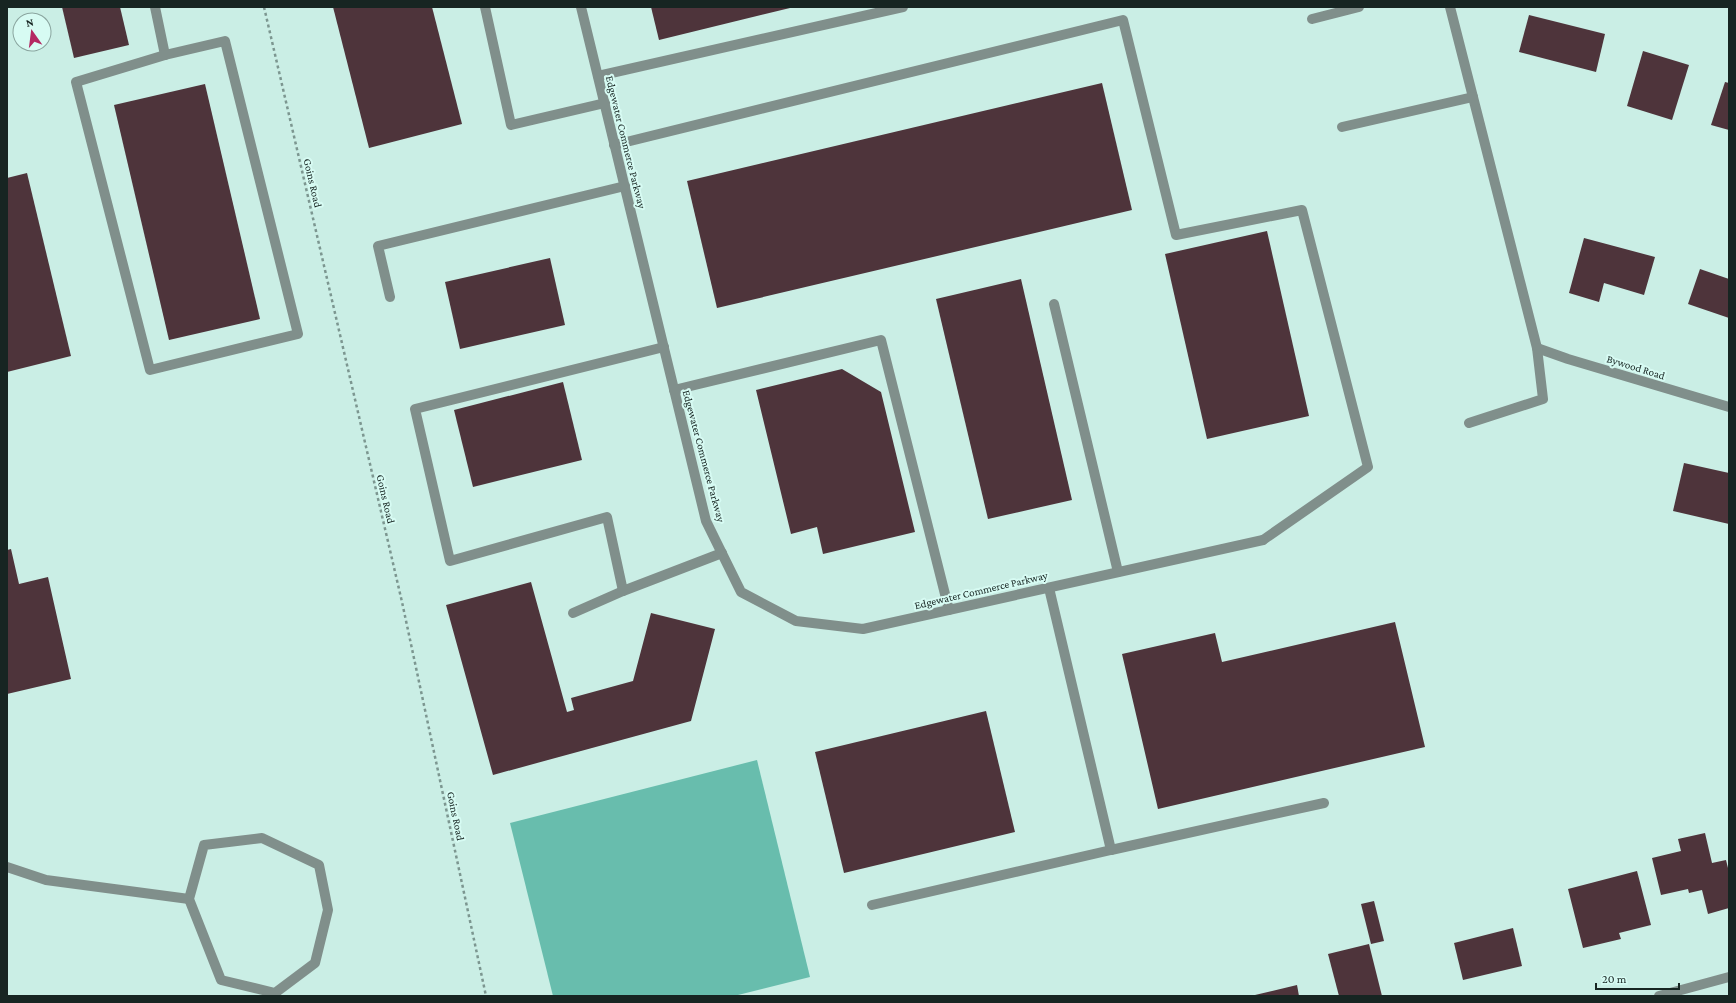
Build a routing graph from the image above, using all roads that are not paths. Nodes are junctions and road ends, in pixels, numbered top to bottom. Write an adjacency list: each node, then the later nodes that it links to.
1 (155, 7): 8 (street)
2 (484, 7): 11 (street)
3 (581, 7): 9 (street, Edgewater Commerce Parkway)
4 (903, 7): 9 (street)
5 (1359, 7): 7 (street)
6 (1450, 7): 10 (street)
7 (1312, 19)
8 (165, 55): 8 (street)
9 (598, 76): 11 (street, Edgewater Commerce Parkway)
10 (1473, 97): 12 (street); 18 (street)
11 (605, 103): 13 (street, Edgewater Commerce Parkway)
12 (1342, 127)
13 (614, 145): 14 (street, Edgewater Commerce Parkway); 23 (street, Edgewater Commerce Parkway)
14 (625, 186): 15 (street); 17 (street, Edgewater Commerce Parkway)
15 (390, 297)
16 (1054, 304): 23 (street)
17 (664, 347): 19 (street, Edgewater Commerce Parkway); 25 (street)
18 (1537, 348): 20 (street, Bywood Road); 21 (street)
19 (674, 390): 22 (street, Edgewater Commerce Parkway); 26 (street)
20 (1729, 407)
21 (1468, 423)
22 (722, 553): 25 (street); 26 (street, Edgewater Commerce Parkway)
23 (1118, 572): 24 (street, Edgewater Commerce Parkway)
24 (1049, 588): 26 (street, Edgewater Commerce Parkway); 29 (street)
25 (623, 591): 27 (street)
26 (949, 610)
27 (573, 613)
28 (1324, 802): 29 (street)
29 (1111, 850): 32 (street)
30 (7, 868): 31 (street)
31 (189, 899): 31 (street)
32 (872, 905)
33 (1729, 977): 34 (street)
34 (1659, 996)

